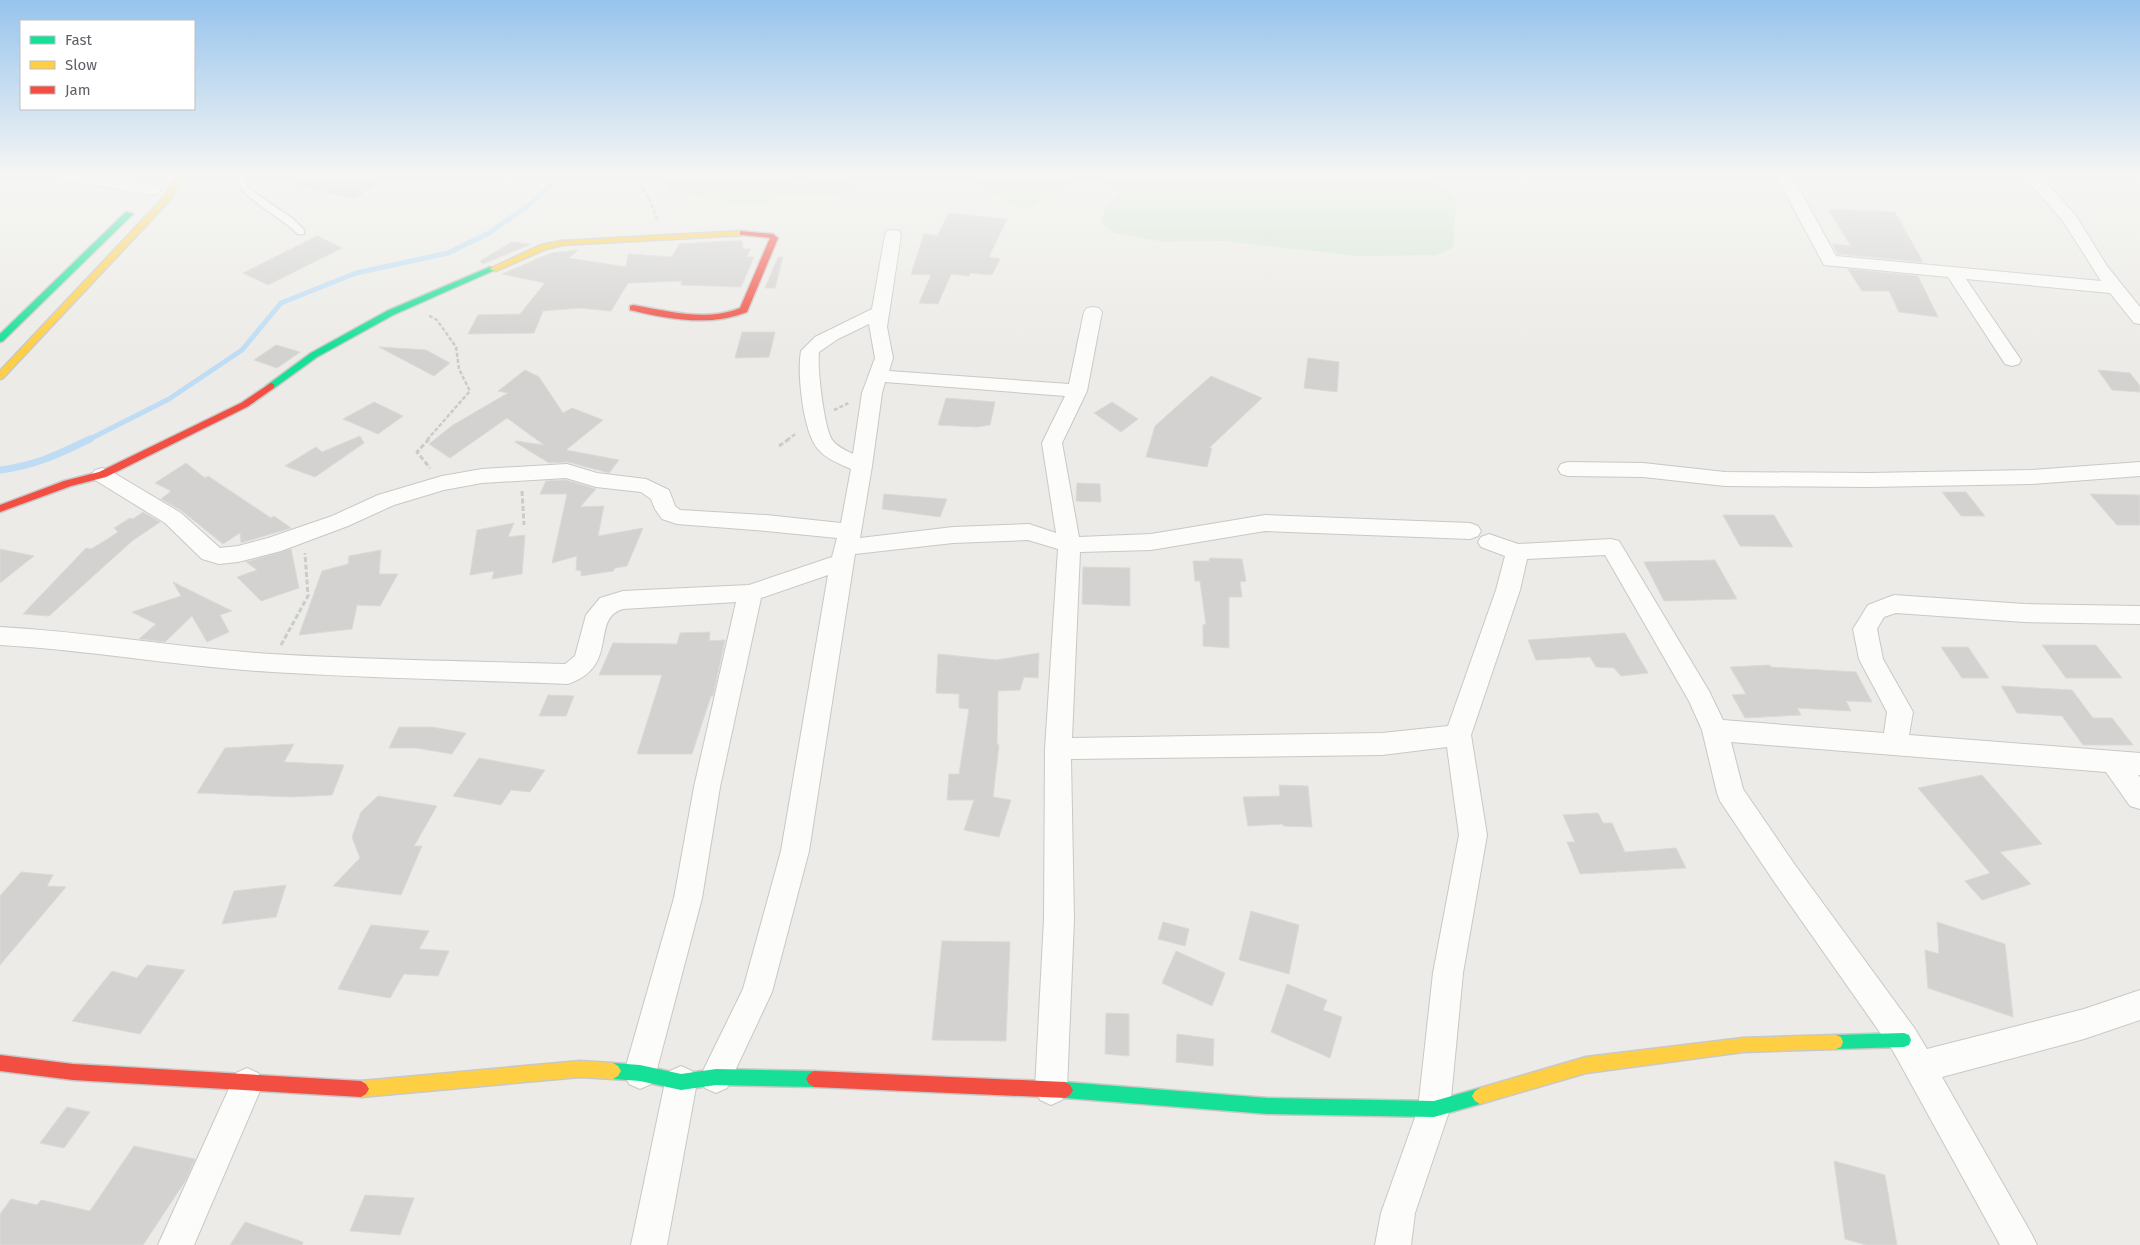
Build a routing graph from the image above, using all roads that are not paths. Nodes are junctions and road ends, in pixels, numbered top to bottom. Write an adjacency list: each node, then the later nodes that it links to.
1 (108, 232): 14 (street)
2 (136, 232): 16 (street)
3 (755, 232): 22 (street)
4 (757, 232): 10 (street)
5 (1814, 232): 8 (street)
6 (2078, 232): 9 (street)
7 (892, 235): 11 (street)
8 (1953, 272): 9 (street); 15 (street)
9 (2117, 288): 13 (street)
10 (633, 308)
11 (881, 312): 17 (street); 19 (street)
12 (1093, 312): 18 (street)
13 (2140, 319)
14 (4, 331)
15 (2012, 360)
16 (0, 376)
17 (879, 376): 18 (street); 19 (street)
18 (1077, 391): 26 (street)
19 (862, 466): 27 (street)
20 (1568, 469): 21 (street)
21 (2140, 469)
22 (102, 475): 23 (street); 27 (street)
23 (0, 509)
24 (1470, 531): 26 (street)
25 (1489, 542): 28 (street)
26 (1069, 544): 27 (street); 35 (street)
27 (846, 547): 29 (street); 43 (street)
28 (1517, 552): 32 (street); 33 (street)
29 (750, 593): 31 (street); 42 (street)
30 (2140, 615): 34 (street)
31 (0, 636)
32 (1715, 730): 34 (street); 39 (street)
33 (1458, 735): 35 (street); 47 (street)
34 (1895, 745): 36 (street)
35 (1058, 749): 46 (street)
36 (2127, 763): 37 (street)
37 (2140, 798)
38 (2140, 1005): 41 (street)
39 (1904, 1040): 41 (street); 47 (street)
40 (0, 1064): 45 (street)
41 (1920, 1067): 51 (street)
42 (640, 1073): 44 (street); 45 (street)
43 (716, 1077): 44 (street); 46 (street)
44 (681, 1082): 49 (street)
45 (247, 1084): 48 (street)
46 (1051, 1090): 47 (street)
47 (1434, 1109): 50 (street)
48 (176, 1245)
49 (649, 1245)
50 (1393, 1245)
51 (2019, 1245)

